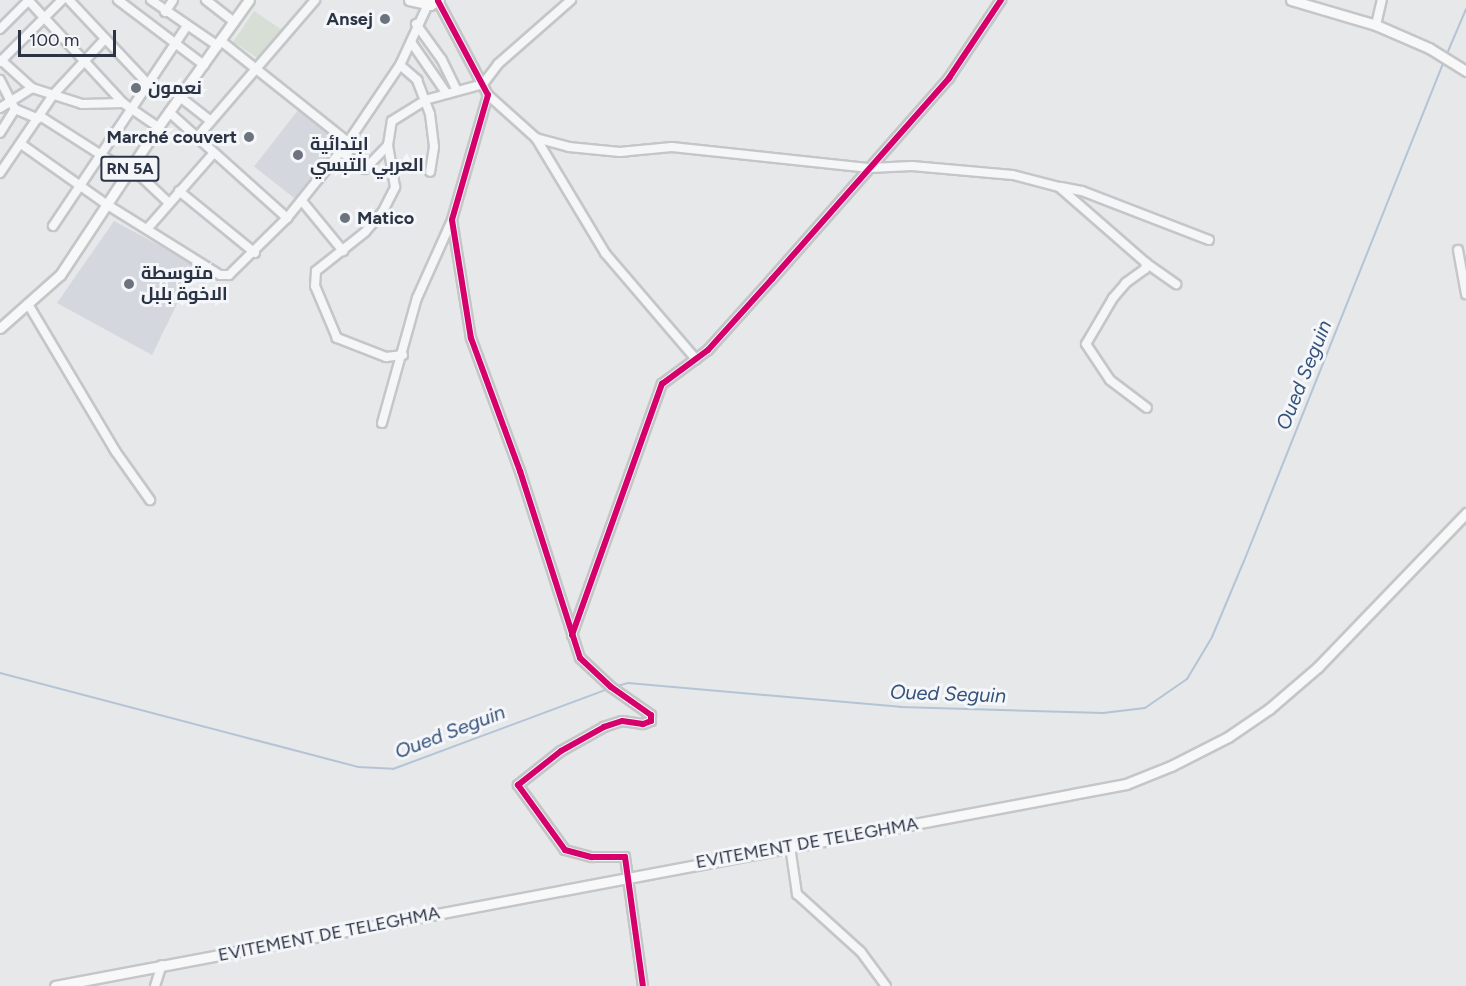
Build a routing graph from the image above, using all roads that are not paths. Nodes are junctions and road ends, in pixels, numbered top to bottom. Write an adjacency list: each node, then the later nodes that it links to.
1 (29, 0): 17 (street); 22 (street)
2 (62, 0): 17 (street)
3 (69, 0): 23 (street)
4 (118, 0): 26 (street)
5 (151, 0): 16 (street)
6 (173, 0): 16 (street)
7 (206, 0): 18 (street)
8 (249, 0): 18 (main road, RN 5A)
9 (315, 0): 31 (street)
10 (410, 0): 14 (main road)
11 (1001, 0): 59 (street)
12 (1291, 0): 20 (main road)
13 (1382, 0): 20 (street)
14 (434, 1): 19 (street); 35 (street)
15 (565, 2): 35 (street)
16 (165, 12): 21 (street)
17 (44, 17): 27 (street); 28 (street)
18 (234, 22): 25 (main road, RN 5A)
19 (416, 24): 24 (street); 37 (street)
20 (1376, 25): 32 (main road)
21 (187, 26): 25 (street); 26 (street)
22 (0, 29)
23 (103, 41): 28 (street); 34 (street)
24 (411, 42): 29 (street); 38 (street)
25 (219, 43): 30 (main road, RN 5A); 31 (street)
26 (174, 45): 30 (street); 34 (street)
27 (1, 61): 36 (street)
28 (86, 61): 39 (street); 44 (street)
29 (400, 64): 42 (street); 53 (street)
30 (204, 65): 41 (main road, RN 5A)
31 (256, 67): 48 (street); 53 (street)
32 (1466, 71)
33 (0, 80): 43 (street)
34 (147, 83): 44 (street)
35 (483, 84): 37 (street); 40 (street)
36 (32, 87): 39 (street); 43 (street)
37 (457, 91): 38 (street)
38 (447, 94): 42 (street)
39 (53, 95): 44 (street); 47 (street)
40 (488, 95): 52 (street); 70 (street)
41 (180, 97): 46 (main road, RN 5A); 48 (street)
42 (425, 99): 55 (street); 61 (street)
43 (14, 105): 45 (street); 47 (street); 50 (street)
44 (127, 105): 49 (street); 58 (street)
45 (0, 108)
46 (169, 112): 49 (main road, RN 5A); 51 (street)
47 (39, 118): 54 (street); 58 (street)
48 (211, 120): 51 (street)
49 (158, 127): 60 (main road, RN 5A)
50 (0, 133)
51 (199, 135): 57 (street)
52 (536, 138): 59 (street); 83 (street)
53 (348, 142): 56 (street)
54 (21, 144): 62 (street); 63 (street)
55 (388, 145): 56 (street); 74 (street)
56 (341, 152): 66 (street)
57 (213, 154): 65 (street); 69 (street)
58 (100, 155): 60 (street); 63 (street)
59 (870, 168): 64 (street); 83 (street)
60 (129, 169): 67 (street); 68 (main road, RN 5A)
61 (430, 172)
62 (0, 173)
63 (80, 186): 68 (street); 71 (street)
64 (1059, 187): 73 (street); 77 (street)
65 (178, 191): 67 (street); 76 (street)
66 (302, 201): 69 (street); 74 (street)
67 (168, 202): 72 (street)
68 (106, 204): 72 (street); 80 (main road, RN 5A)
69 (287, 218): 76 (street)
70 (452, 220): 82 (street); 88 (street)
71 (53, 226)
72 (147, 230): 76 (street)
73 (1209, 240)
74 (343, 250): 82 (street)
75 (1458, 250): 79 (street)
76 (255, 253)
77 (1146, 263): 78 (street); 84 (street)
78 (1176, 284)
79 (1466, 294)
80 (28, 304): 81 (main road, RN 5A); 86 (street)
81 (0, 326)
82 (403, 355): 85 (street)
83 (696, 359): 88 (street)
84 (1147, 408)
85 (382, 423)
86 (150, 500)
87 (1466, 513): 89 (main road, EVITEMENT DE TELEGHMA)
88 (572, 635): 90 (street)
89 (790, 846): 90 (main road, EVITEMENT DE TELEGHMA); 95 (street)
90 (626, 875): 91 (main road, EVITEMENT DE TELEGHMA); 94 (street)
91 (162, 965): 92 (main road, EVITEMENT DE TELEGHMA); 93 (street)
92 (55, 986)
93 (155, 986)
94 (643, 986)
95 (886, 986)

